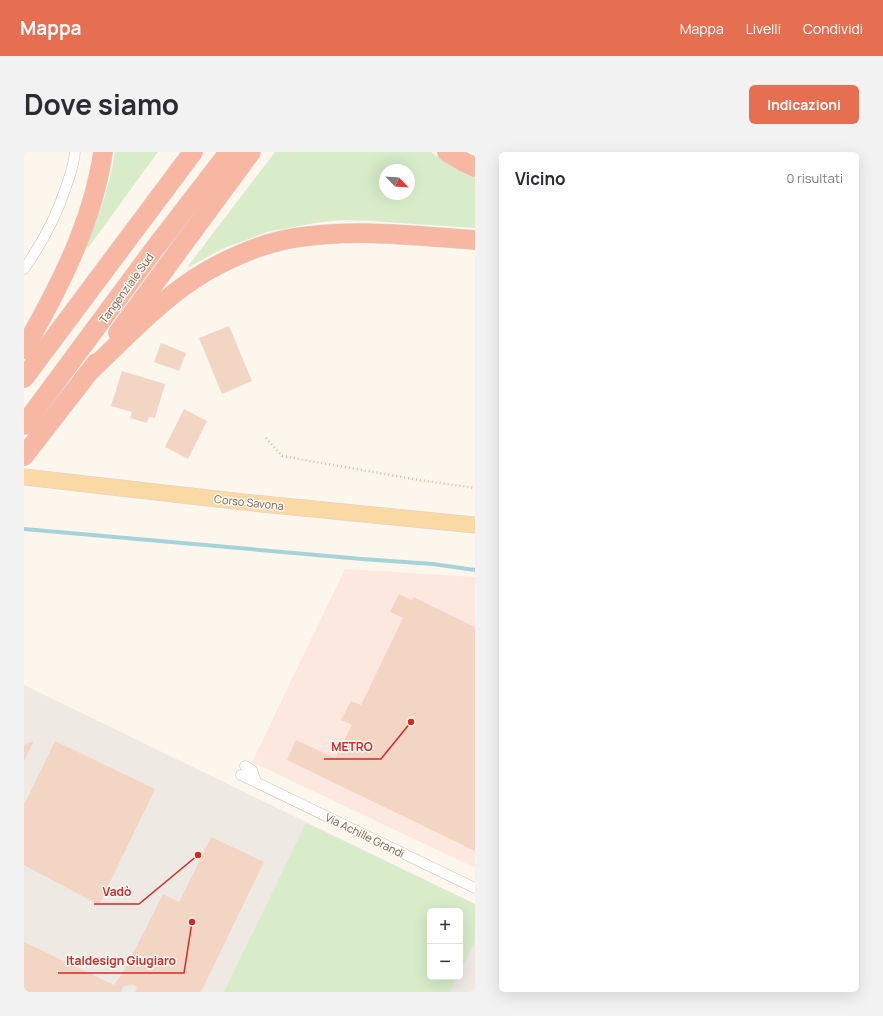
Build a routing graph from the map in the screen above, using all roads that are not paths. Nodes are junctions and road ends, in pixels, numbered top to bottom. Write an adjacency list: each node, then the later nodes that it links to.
1 (75, 152): 9 (street)
2 (103, 152): 10 (highway)
3 (193, 152): 12 (highway)
4 (229, 152): 13 (highway, Tangenziale Sud)
5 (251, 152): 11 (highway)
6 (447, 152): 7 (highway)
7 (475, 167)
8 (475, 240): 11 (highway)
9 (24, 269)
10 (24, 348)
11 (88, 373): 14 (highway)
12 (24, 378)
13 (24, 425)
14 (24, 456)
15 (24, 477): 16 (main road, Corso Savona)
16 (475, 525)
17 (243, 770): 18 (street, Via Achille Grandi)
18 (475, 888)

